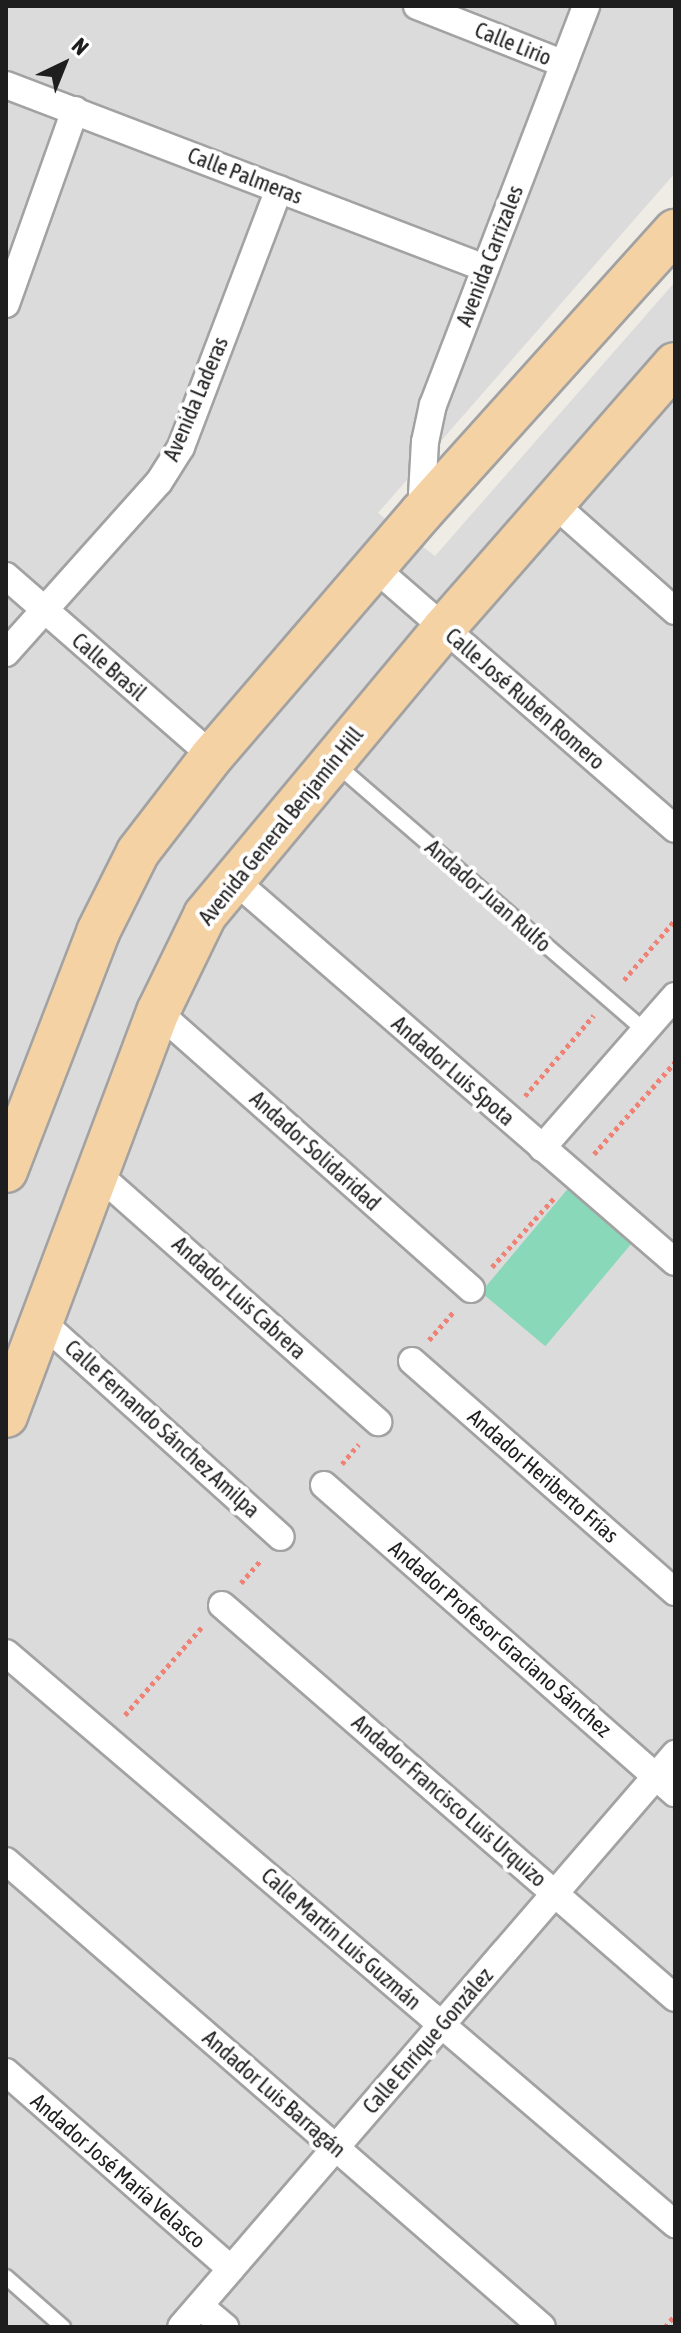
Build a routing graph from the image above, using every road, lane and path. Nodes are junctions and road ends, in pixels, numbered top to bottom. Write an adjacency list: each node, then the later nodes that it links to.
1 (417, 6): 3 (street, Calle Lirio)
2 (586, 6): 3 (street, Avenida Carrizales)
3 (564, 64): 8 (street, Avenida Carrizales)
4 (6, 85): 5 (street, Calle Palmeras)
5 (75, 110): 6 (street, Calle Palmeras); 9 (street)
6 (279, 189): 8 (street, Calle Palmeras); 15 (street, Avenida Laderas)
7 (675, 231): 12 (main road)
8 (485, 268): 12 (street, Avenida Carrizales)
9 (6, 304)
10 (669, 384): 11 (main road, Avenida General Benjamín Hill)
11 (553, 503): 16 (street); 17 (main road, Avenida General Benjamín Hill)
12 (421, 513): 13 (main road)
13 (375, 568): 17 (street, Calle José Rubén Romero); 19 (main road)
14 (6, 576): 15 (street, Calle Brasil)
15 (44, 611): 18 (street, Avenida Laderas); 19 (street, Calle Brasil)
16 (675, 611)
17 (444, 628): 20 (main road, Avenida General Benjamín Hill); 21 (street, Calle José Rubén Romero)
18 (6, 653)
19 (212, 756): 28 (main road)
20 (332, 761): 22 (main road, Avenida General Benjamín Hill); 25 (lane, Andador Juan Rulfo)
21 (675, 829)
22 (233, 879): 24 (main road, Avenida General Benjamín Hill); 27 (street, Andador Luis Spota)
23 (675, 996): 25 (street)
24 (158, 1012): 29 (main road, Avenida General Benjamín Hill); 32 (street, Andador Solidaridad)
25 (645, 1031): 27 (street)
26 (675, 1062): 30 (path)
27 (542, 1148): 30 (street, Andador Luis Spota)
28 (6, 1171)
29 (99, 1175): 33 (main road, Avenida General Benjamín Hill); 36 (street, Andador Luis Cabrera)
30 (574, 1176): 31 (street, Andador Luis Spota)
31 (675, 1262)
32 (471, 1289)
33 (42, 1322): 35 (main road, Avenida General Benjamín Hill); 38 (street, Calle Fernando Sánchez Amilpa)
34 (412, 1361): 39 (street, Andador Heriberto Frías)
35 (6, 1416)
36 (378, 1422)
37 (324, 1485): 43 (street, Andador Profesor Graciano Sánchez)
38 (281, 1537)
39 (675, 1592)
40 (222, 1605): 45 (street, Andador Francisco Luis Urquizo)
41 (6, 1653): 47 (street, Calle Martín Luis Guzmán)
42 (675, 1754): 43 (street, Calle Enrique González)
43 (665, 1785): 45 (street, Calle Enrique González)
44 (6, 1861): 49 (street, Andador Luis Barragán)
45 (555, 1894): 46 (street, Andador Francisco Luis Urquizo); 47 (street, Calle Enrique González)
46 (675, 1998)
47 (441, 2025): 49 (street, Calle Enrique González); 50 (street, Calle Martín Luis Guzmán)
48 (6, 2072): 51 (street, Andador José María Velasco)
49 (336, 2148): 51 (street, Calle Enrique González); 58 (street, Andador Luis Barragán)
50 (675, 2224)
51 (231, 2269): 53 (street, Calle Enrique González)
52 (6, 2277): 55 (lane)
53 (200, 2306): 56 (street, Calle Enrique González); 57 (street)
54 (675, 2315): 59 (path)
55 (63, 2327)
56 (181, 2327)
57 (225, 2327)
58 (542, 2327)
59 (665, 2327)

